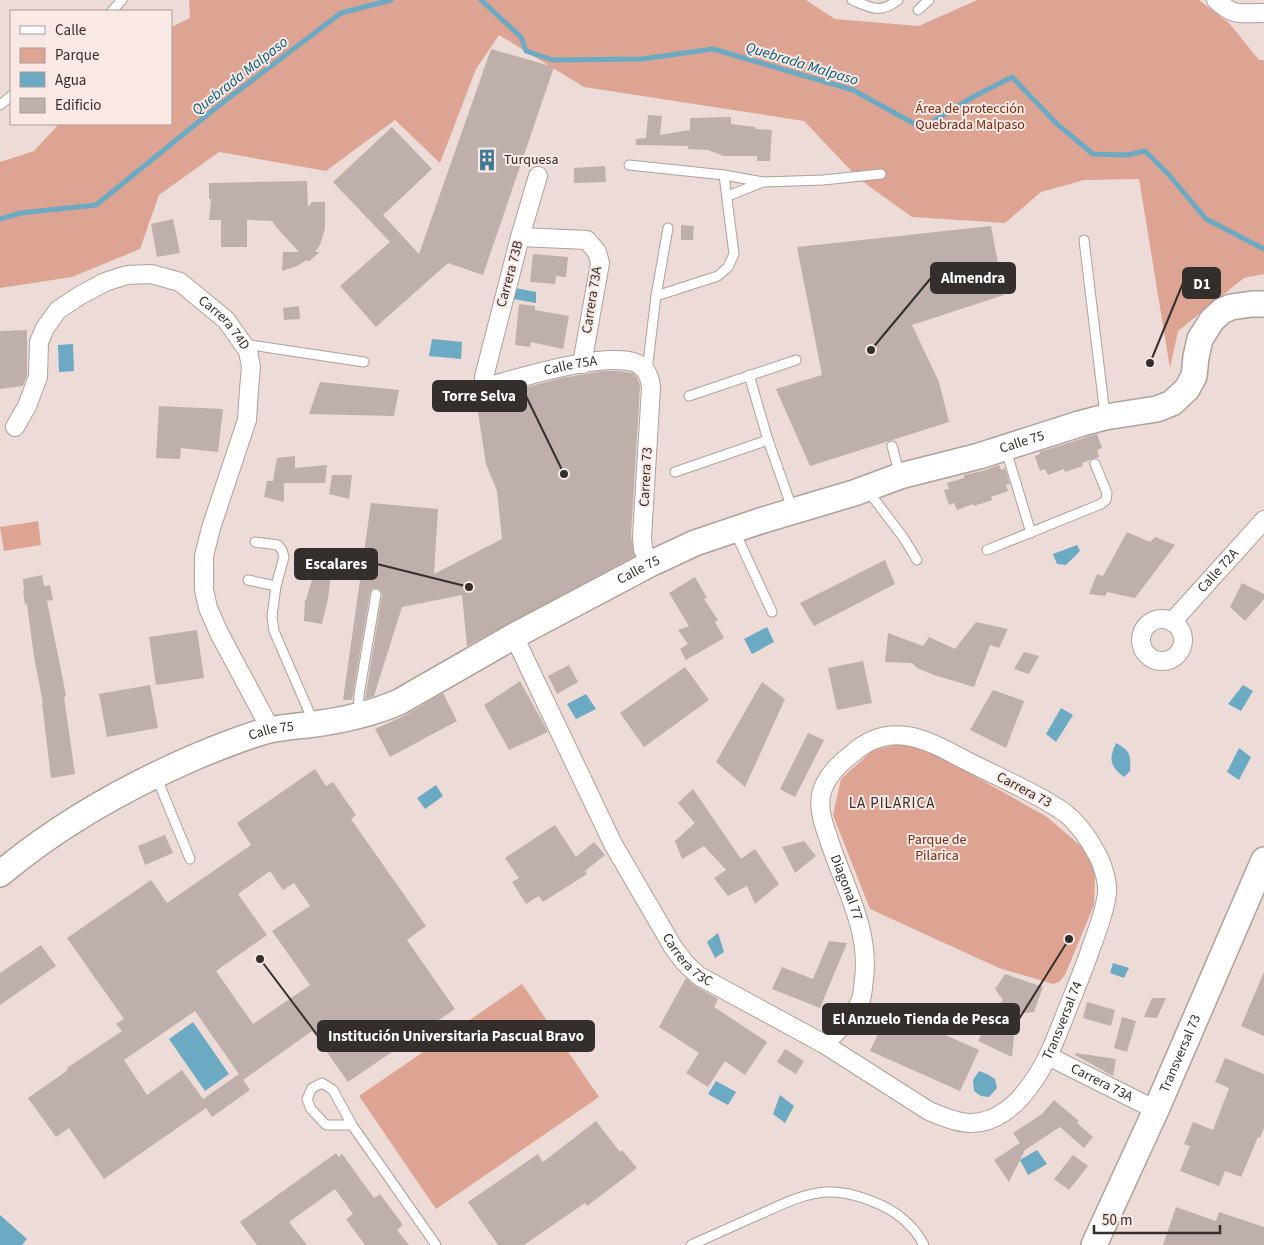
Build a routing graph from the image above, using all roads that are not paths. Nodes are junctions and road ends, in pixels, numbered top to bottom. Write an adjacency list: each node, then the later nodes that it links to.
1 (122, 0): 6 (lane)
2 (852, 0): 3 (lane)
3 (898, 0)
4 (929, 0): 7 (lane)
5 (1216, 0): 8 (street)
6 (113, 10)
7 (918, 10)
8 (1264, 13)
9 (10, 97): 10 (lane)
10 (0, 105)
11 (629, 165): 13 (lane)
12 (881, 174): 15 (lane)
13 (724, 175): 15 (lane); 16 (lane)
14 (538, 176): 18 (street, Carrera 73B)
15 (763, 182): 16 (lane)
16 (728, 196): 20 (lane)
17 (668, 228): 20 (lane)
18 (520, 238): 25 (street, Carrera 73A); 26 (street, Carrera 73B)
19 (1084, 240): 30 (lane)
20 (656, 296): 28 (lane)
21 (1264, 304): 30 (street, Calle 75)
22 (244, 344): 24 (lane); 31 (street, Carrera 74D); 55 (street, Carrera 74D)
23 (796, 360): 27 (lane)
24 (364, 362)
25 (582, 364): 26 (street, Calle 75A); 28 (street, Calle 75A)
26 (484, 372)
27 (749, 376): 29 (lane); 32 (lane)
28 (649, 380): 46 (street, Carrera 73)
29 (689, 396)
30 (1105, 418): 34 (street, Calle 75)
31 (15, 427)
32 (768, 440): 36 (lane); 39 (lane)
33 (892, 446): 37 (lane)
34 (1005, 448): 37 (street, Calle 75); 42 (lane)
35 (1095, 464): 42 (lane)
36 (675, 472)
37 (900, 476): 38 (street, Calle 75)
38 (867, 488): 39 (street, Calle 75); 45 (lane)
39 (793, 511): 41 (street, Calle 75)
40 (1264, 520): 51 (street, Calle 72A)
41 (734, 529): 46 (street, Calle 75); 50 (lane)
42 (1031, 533): 44 (lane)
43 (255, 542): 48 (lane)
44 (987, 550)
45 (917, 560)
46 (650, 564): 52 (street, Calle 75)
47 (248, 580): 48 (lane)
48 (276, 586): 54 (lane)
49 (376, 594): 53 (lane)
50 (772, 612)
51 (1172, 622)
52 (514, 636): 53 (street, Calle 75); 62 (street, Carrera 73C)
53 (358, 717): 54 (street, Calle 75)
54 (314, 724): 55 (street, Calle 75)
55 (271, 730): 57 (street, Calle 75)
56 (872, 739): 61 (street, Carrera 73); 62 (street, Diagonal 77)
57 (156, 776): 58 (lane); 60 (street, Calle 75)
58 (190, 859)
59 (1264, 860): 64 (street, Transversal 73)
60 (0, 874)
61 (1101, 917): 63 (street, Transversal 74)
62 (824, 1044): 65 (street, Carrera 73C)
63 (1048, 1056): 64 (street, Carrera 73A); 65 (street, Transversal 74)
64 (1156, 1110): 70 (street, Transversal 73)
65 (1005, 1112)
66 (352, 1125): 66 (lane); 67 (lane)
67 (436, 1245)
68 (691, 1245): 69 (lane)
69 (924, 1245)
70 (1094, 1245)

